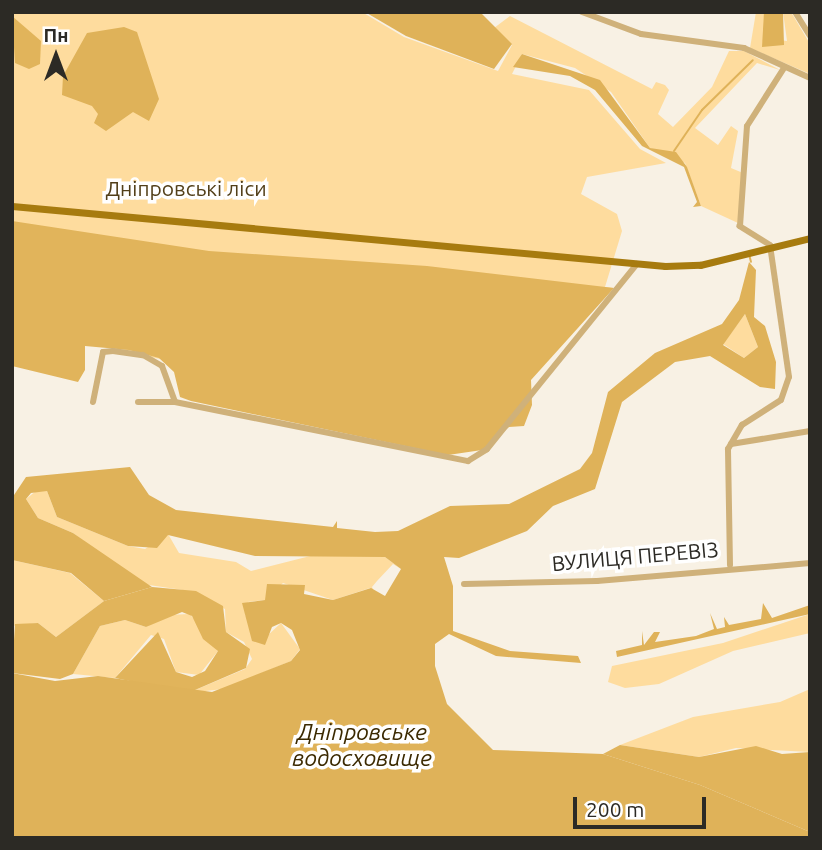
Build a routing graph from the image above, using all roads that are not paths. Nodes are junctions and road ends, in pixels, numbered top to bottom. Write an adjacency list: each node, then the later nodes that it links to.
1 (582, 12): 4 (street)
2 (795, 12): 3 (street)
3 (810, 36)
4 (784, 68): 5 (street); 8 (street)
5 (810, 78)
6 (12, 206): 9 (main road)
7 (810, 238): 8 (main road)
8 (770, 246): 9 (main road); 14 (street)
9 (637, 264): 12 (street)
10 (93, 402): 12 (street)
11 (138, 402): 12 (street)
12 (174, 402)
13 (810, 431): 14 (street)
14 (731, 444): 16 (street)
15 (810, 563): 16 (street, ВУЛИЦЯ ПЕРЕВІЗ)
16 (730, 565): 17 (street, ВУЛИЦЯ ПЕРЕВІЗ)
17 (464, 584)

